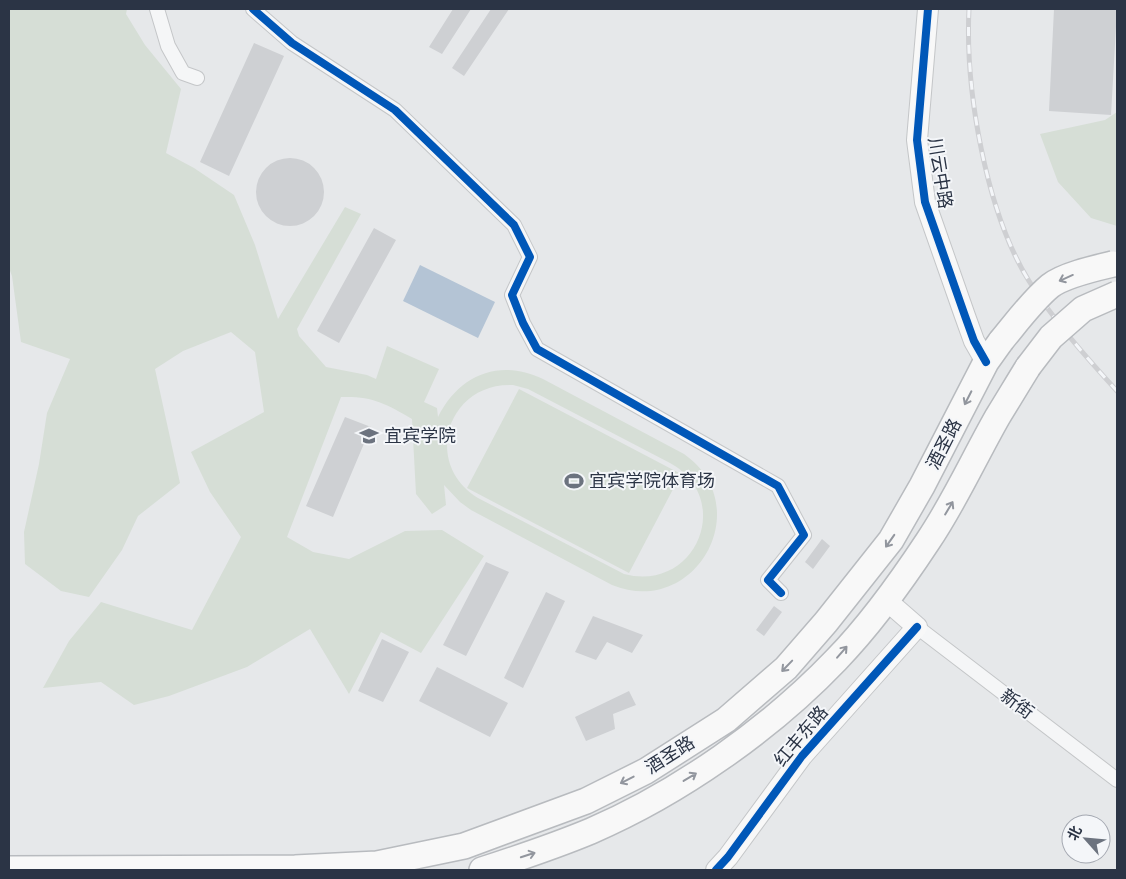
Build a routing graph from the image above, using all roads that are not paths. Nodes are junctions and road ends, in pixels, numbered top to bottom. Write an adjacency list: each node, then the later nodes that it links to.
1 (157, 9): 4 (street)
2 (253, 9): 8 (street)
3 (928, 9): 7 (street, 川云中路)
4 (197, 78)
5 (1116, 263): 7 (highway, 酒圣路, one-way to 7, bridge)
6 (1117, 294): 9 (highway, 酒圣路, one-way to 6, bridge)
7 (986, 362): 13 (highway, 酒圣路, one-way to 13)
8 (781, 593)
9 (886, 600): 10 (street); 14 (highway, 酒圣路, one-way to 9)
10 (917, 627): 11 (street, 新街); 12 (street, 红丰东路)
11 (1117, 780)
12 (727, 866)
13 (9, 869)
14 (482, 870)

